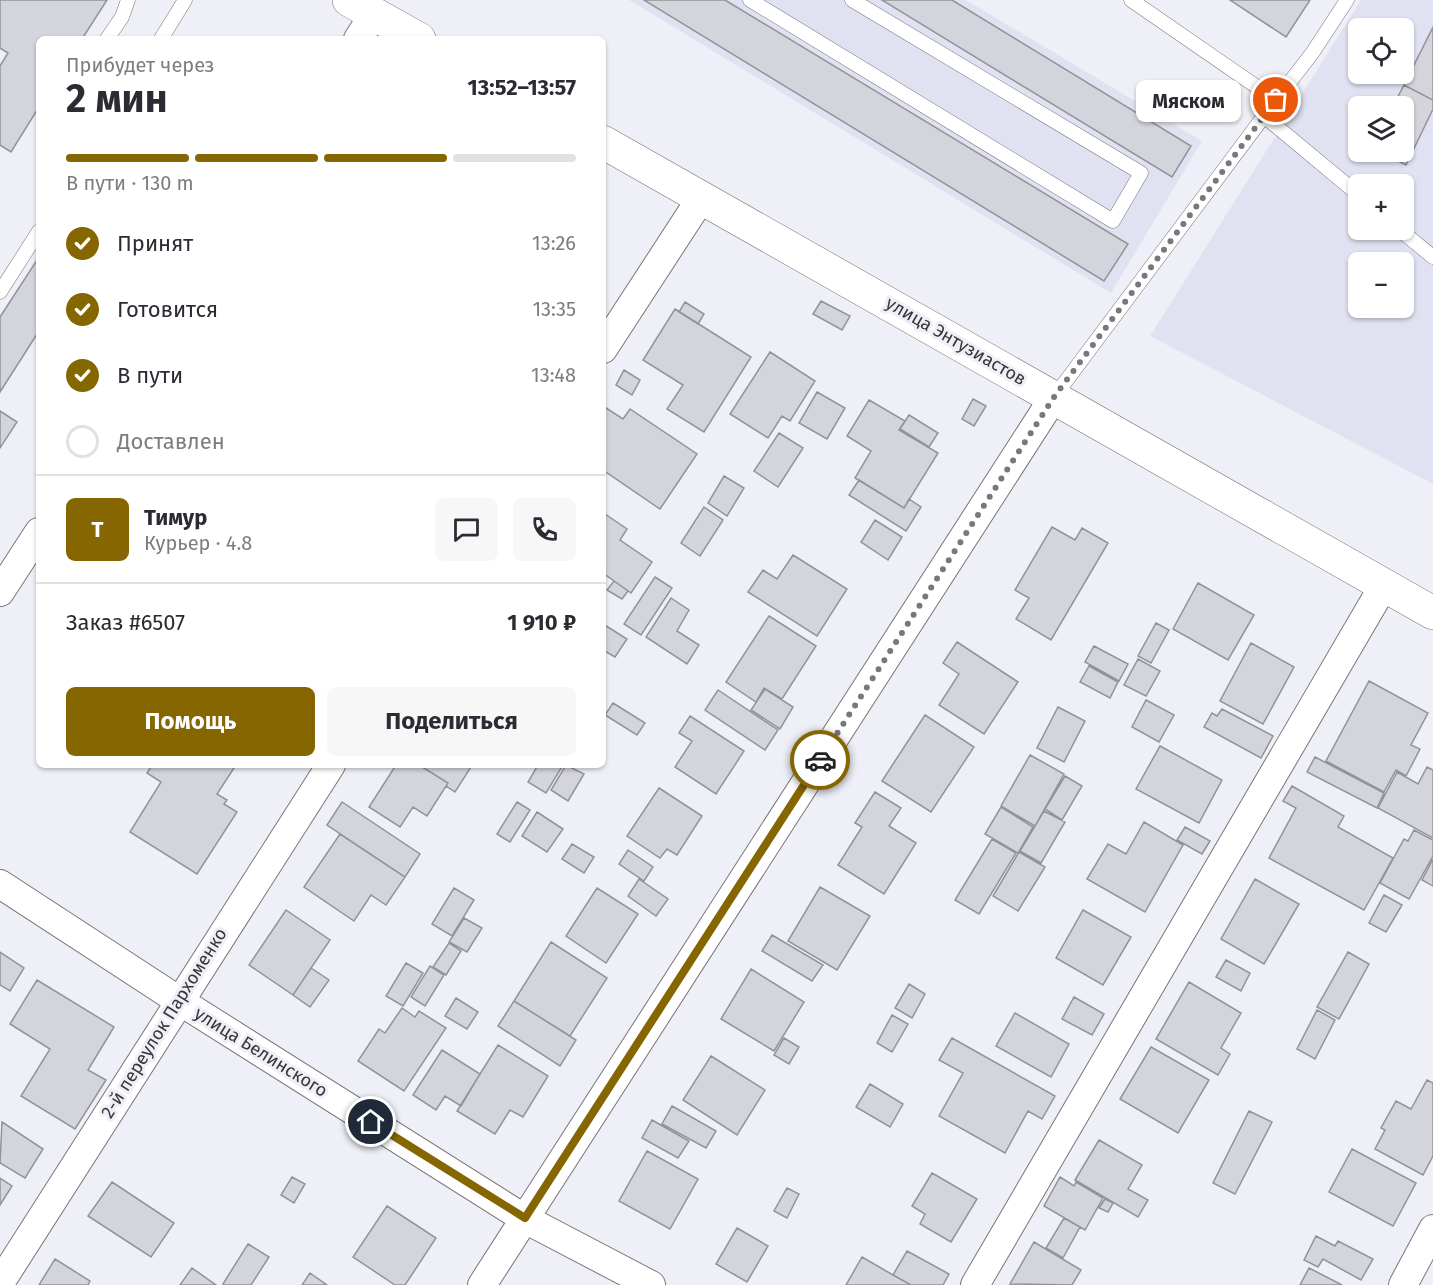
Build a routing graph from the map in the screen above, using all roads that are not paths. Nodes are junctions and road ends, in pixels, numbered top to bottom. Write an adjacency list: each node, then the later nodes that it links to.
1 (128, 0): 8 (lane)
2 (185, 0): 9 (lane)
3 (750, 0): 4 (lane)
4 (852, 0)
5 (1131, 0): 11 (lane)
6 (1347, 0): 11 (lane)
7 (360, 18): 10 (street)
8 (109, 36)
9 (163, 36)
10 (411, 36)
11 (1276, 100): 12 (lane)
12 (1264, 116): 14 (lane); 21 (lane)
13 (606, 144): 15 (street, улица Энтузиастов)
14 (1348, 186)
15 (702, 197): 20 (street); 21 (street, улица Энтузиастов)
16 (36, 236): 19 (lane)
17 (1412, 240): 18 (lane)
18 (1433, 257)
19 (0, 292)
20 (606, 344)
21 (1054, 397): 23 (street, улица Энтузиастов); 29 (street)
22 (36, 537): 24 (street)
23 (1384, 585): 25 (street, улица Энтузиастов); 34 (street)
24 (0, 592)
25 (1433, 613)
26 (329, 768): 28 (street, 2-й переулок Пархоменко)
27 (0, 884): 28 (street, улица Белинского)
28 (178, 1000): 29 (street, улица Белинского); 31 (street, 2-й переулок Пархоменко)
29 (525, 1218): 32 (street); 33 (street, улица Белинского)
30 (1433, 1229): 35 (street)
31 (0, 1283)
32 (482, 1285)
33 (651, 1285)
34 (975, 1285)
35 (1403, 1285)

